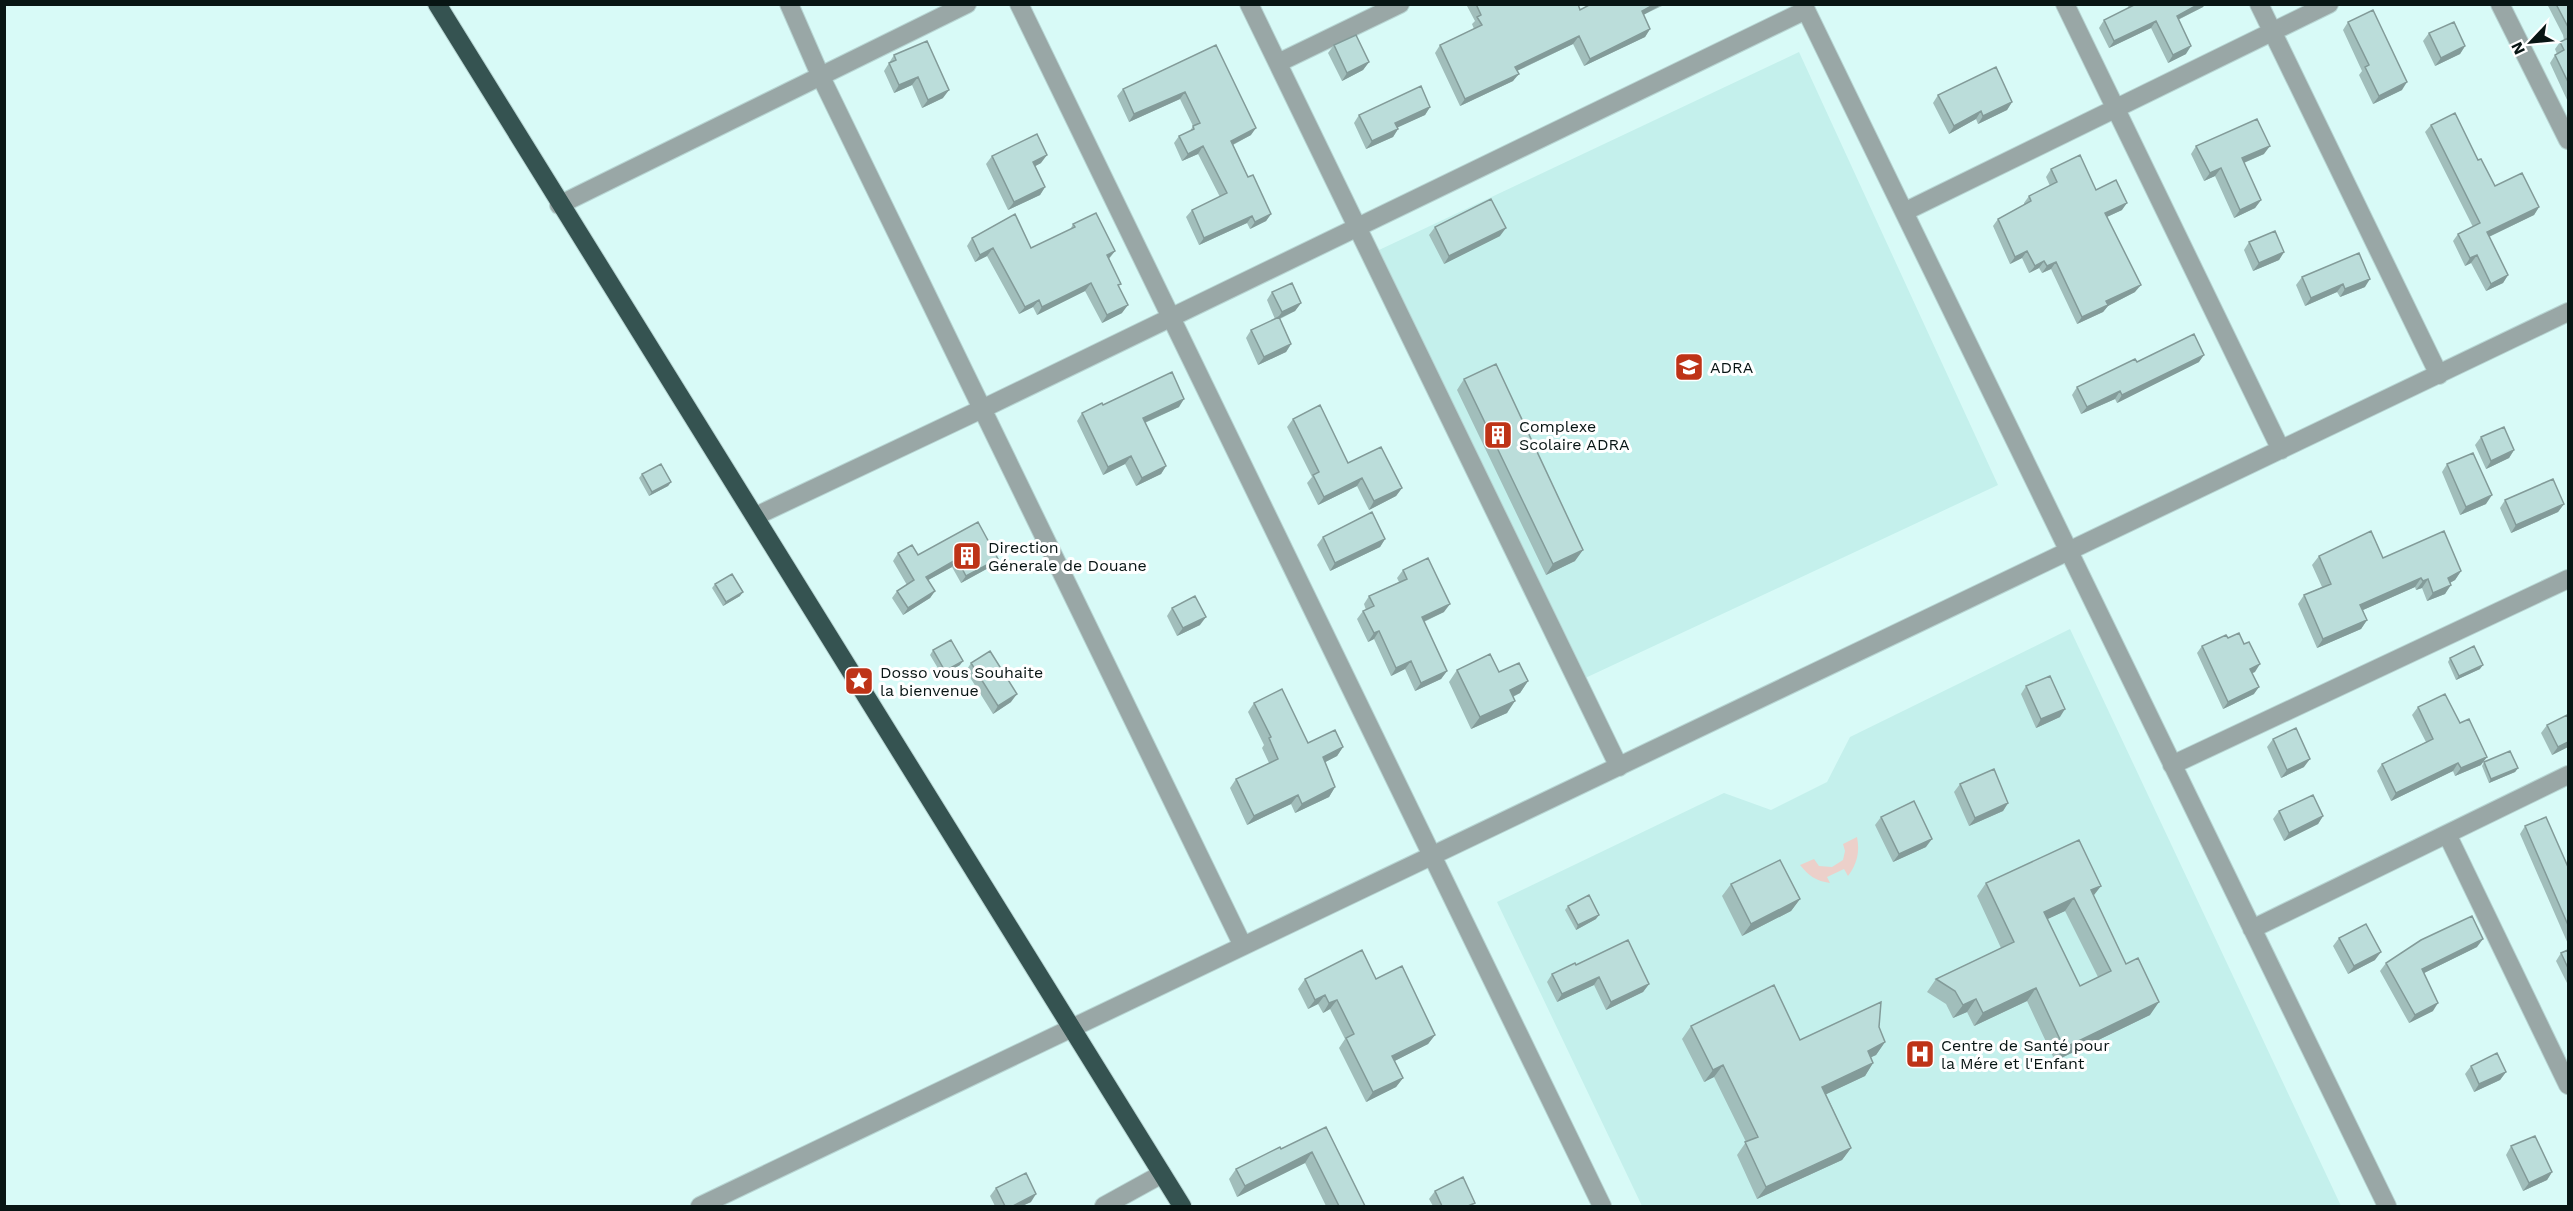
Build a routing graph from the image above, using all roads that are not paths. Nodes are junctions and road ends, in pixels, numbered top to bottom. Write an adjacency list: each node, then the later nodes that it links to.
1 (789, 4): 14 (street)
2 (967, 4): 14 (street)
3 (1019, 4): 21 (street)
4 (1249, 4): 13 (street)
5 (1400, 4): 13 (street)
6 (2065, 4): 15 (street)
7 (2259, 4): 12 (street)
8 (2329, 4): 12 (street)
9 (2500, 4): 16 (street)
10 (441, 6): 17 (highway)
11 (1805, 7): 18 (street); 19 (street)
12 (2272, 33): 15 (street); 22 (street)
13 (1278, 63): 19 (street)
14 (820, 75): 17 (street); 23 (street)
15 (2115, 109): 18 (street); 24 (street)
16 (2568, 140)
17 (559, 205): 25 (highway)
18 (1904, 212): 26 (street)
19 (1357, 228): 21 (street); 29 (street)
20 (2568, 312): 22 (street)
21 (1171, 318): 23 (street); 32 (street)
22 (2439, 375): 24 (street)
23 (982, 409): 25 (street); 34 (street)
24 (2281, 450): 26 (street)
25 (756, 516): 35 (highway)
26 (2069, 552): 28 (street); 29 (street)
27 (2568, 579): 28 (street)
28 (2172, 765): 33 (street)
29 (1619, 767): 32 (street)
30 (2568, 776): 31 (street)
31 (2447, 834): 33 (street); 36 (street)
32 (1432, 856): 34 (street); 41 (street)
33 (2252, 929): 42 (street)
34 (1243, 946): 35 (street)
35 (1072, 1030): 37 (highway); 38 (street)
36 (2568, 1085)
37 (1162, 1174): 39 (street); 40 (highway)
38 (700, 1206)
39 (1104, 1206)
40 (1182, 1206)
41 (1602, 1206)
42 (2387, 1206)

